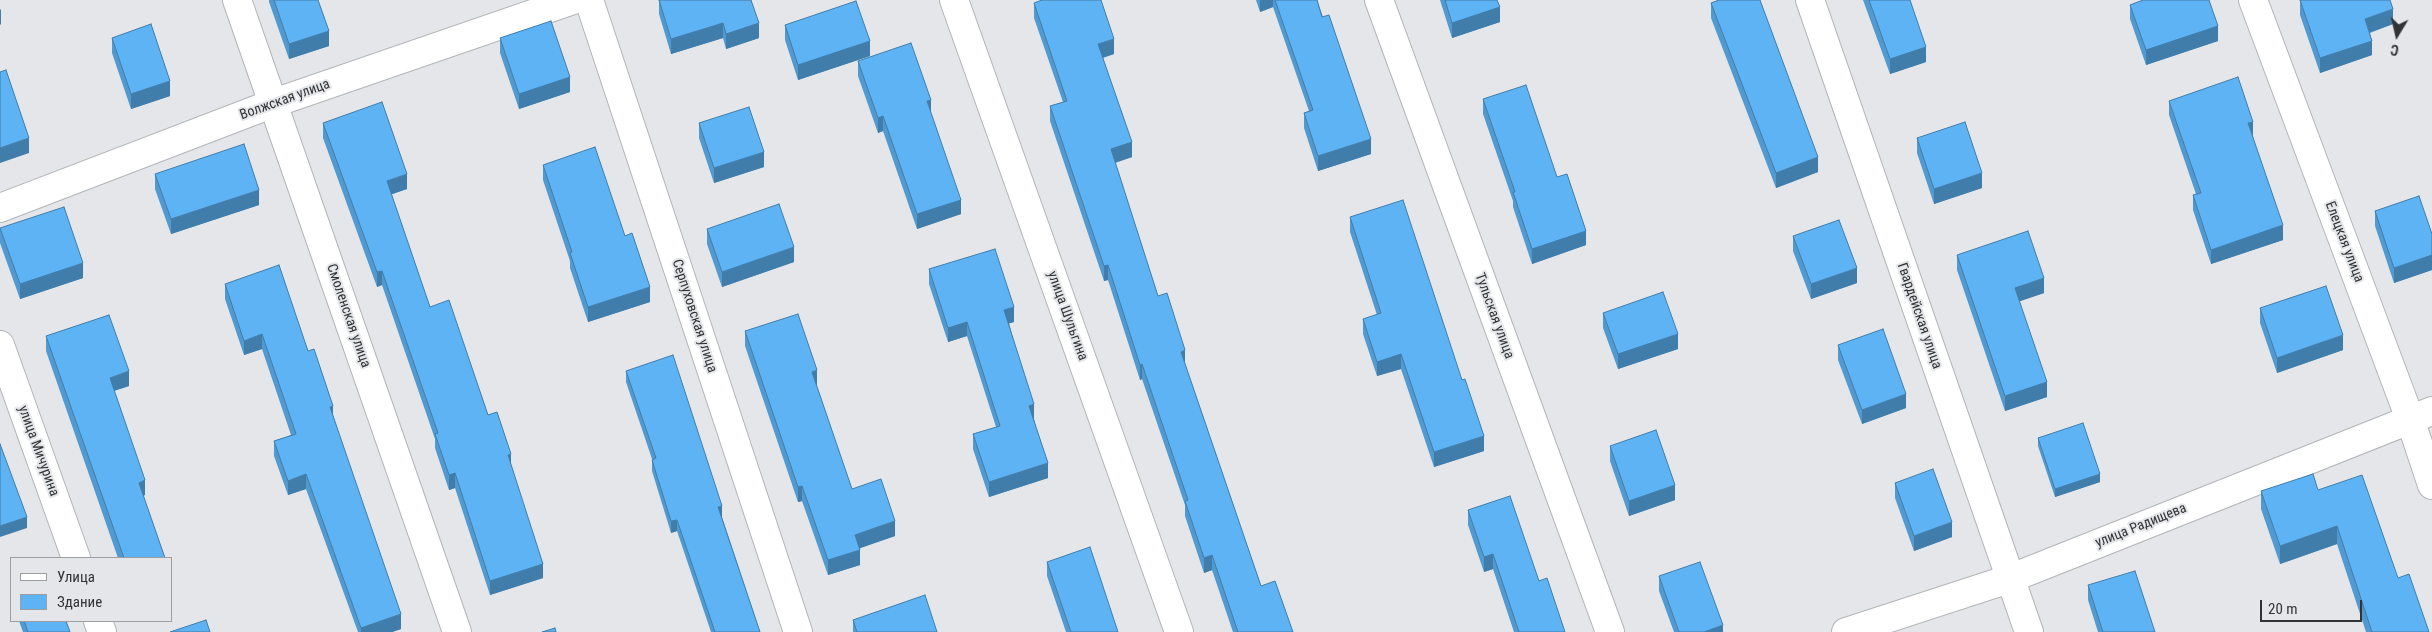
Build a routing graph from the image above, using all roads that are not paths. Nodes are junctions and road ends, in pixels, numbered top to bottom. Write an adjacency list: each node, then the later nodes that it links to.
1 (237, 0): 8 (street, Смоленская улица)
2 (573, 0): 8 (street, Волжская улица)
3 (589, 0): 16 (street, Серпуховская улица)
4 (954, 0): 17 (street, улица Шульгина)
5 (1379, 0): 18 (street, Тульская улица)
6 (1810, 0): 14 (street, Гвардейская улица)
7 (2253, 0): 11 (street, Елецкая улица)
8 (274, 103): 9 (street, Волжская улица); 15 (street, Смоленская улица)
9 (0, 208)
10 (0, 345): 13 (street, улица Мичурина)
11 (2421, 415): 12 (street, Елецкая улица); 14 (street, улица Радищева)
12 (2432, 485)
13 (76, 557)
14 (2009, 579): 19 (street, улица Радищева); 20 (street, Гвардейская улица)
15 (457, 632)
16 (798, 632)
17 (1179, 632)
18 (1610, 632)
19 (1846, 632)
20 (2029, 632)

